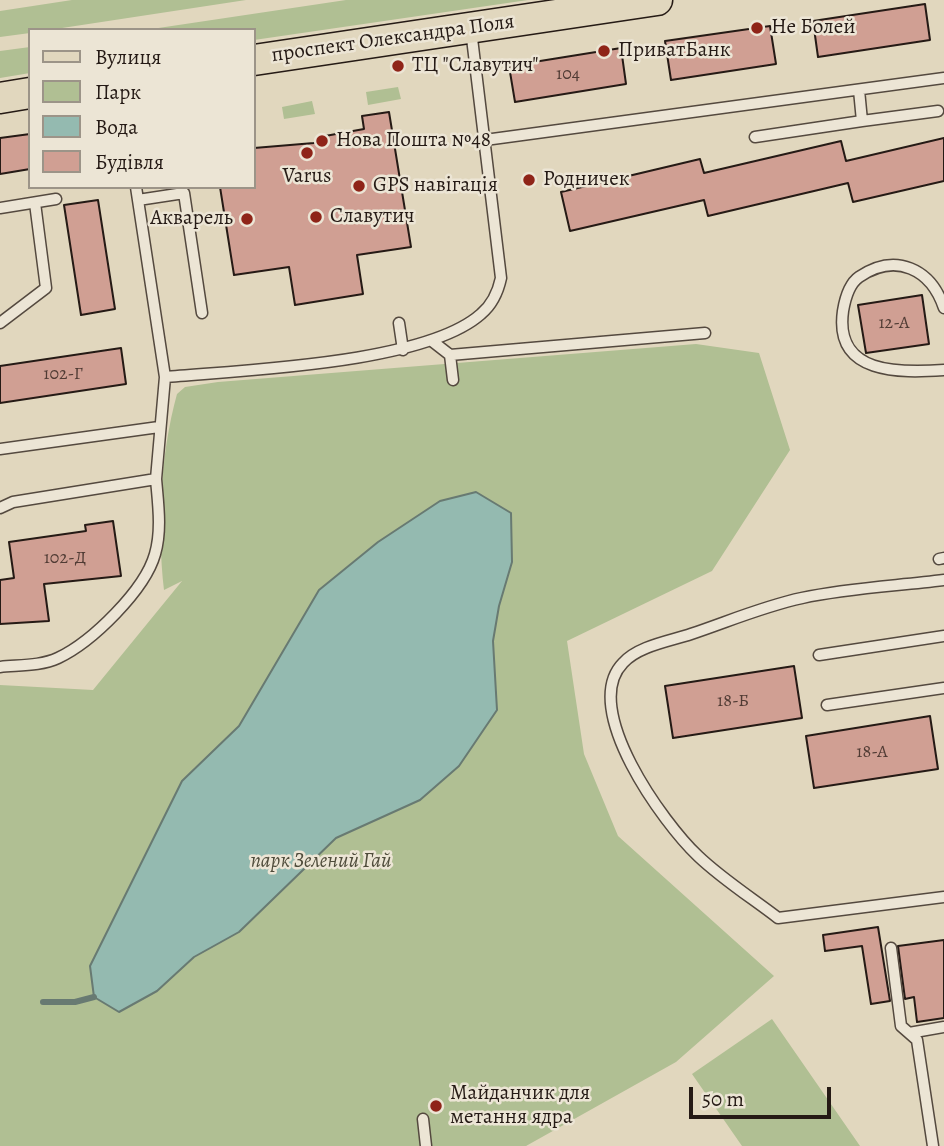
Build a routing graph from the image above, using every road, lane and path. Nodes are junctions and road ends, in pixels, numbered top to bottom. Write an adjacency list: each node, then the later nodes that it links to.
1 (657, 0): 2 (main road, проспект Олександра Поля)
2 (471, 28): 3 (main road, проспект Олександра Поля); 11 (lane)
3 (256, 60)
4 (944, 78): 5 (lane)
5 (859, 90): 9 (lane); 11 (lane)
6 (28, 93): 7 (main road)
7 (0, 97)
8 (938, 111): 9 (lane)
9 (862, 121): 10 (lane)
10 (755, 137)
11 (485, 140): 22 (lane)
12 (136, 189): 14 (lane)
13 (56, 199): 15 (lane)
14 (138, 200): 18 (lane); 26 (lane)
15 (35, 203): 16 (lane); 19 (lane)
16 (0, 208)
17 (944, 308): 25 (lane)
18 (202, 313)
19 (0, 323)
20 (399, 323): 23 (lane)
21 (705, 334): 24 (lane)
22 (432, 341): 23 (lane); 24 (lane)
23 (403, 350): 26 (lane)
24 (450, 355): 27 (lane)
25 (944, 370)
26 (165, 377): 28 (lane)
27 (453, 380)
28 (159, 427): 29 (lane); 30 (lane)
29 (0, 449)
30 (156, 479): 31 (lane); 35 (lane)
31 (0, 508)
32 (944, 580): 38 (lane)
33 (944, 636): 34 (lane)
34 (819, 655)
35 (0, 667)
36 (944, 688): 37 (lane)
37 (827, 705)
38 (944, 897)
39 (891, 948): 41 (lane)
40 (944, 1027): 41 (lane)
41 (909, 1033): 44 (lane)
42 (423, 1119): 43 (lane)
43 (426, 1146)
44 (933, 1146)

